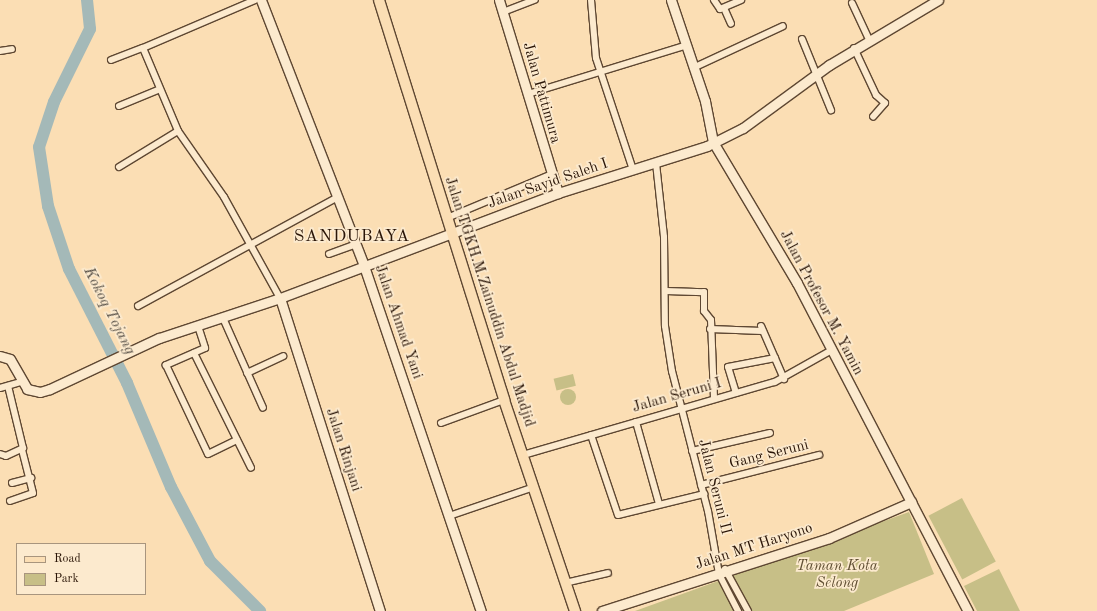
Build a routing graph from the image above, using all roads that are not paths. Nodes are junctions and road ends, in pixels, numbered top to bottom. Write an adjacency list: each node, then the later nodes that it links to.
1 (255, 0): 19 (street)
2 (261, 0): 39 (street, Jalan Ahmad Yani)
3 (379, 0): 40 (main road, Jalan TGKH.M.Zainuddin Abdul Madjid)
4 (499, 0): 13 (street, Jalan Pattimura)
5 (535, 0): 13 (street)
6 (591, 0): 25 (street)
7 (671, 0): 18 (street, Jalan Profesor M. Yamin)
8 (714, 0): 12 (street)
9 (741, 0): 12 (street)
10 (938, 0): 17 (street, Jalan Sayid Saleh I)
11 (852, 3): 17 (street)
12 (724, 8): 14 (street)
13 (503, 12): 28 (street, Jalan Pattimura)
14 (731, 24)
15 (783, 26): 24 (street)
16 (802, 39): 26 (street)
17 (869, 39): 20 (street, Jalan Sayid Saleh I)
18 (684, 46): 24 (street, Jalan Profesor M. Yamin); 25 (street)
19 (143, 48): 23 (street); 27 (street)
20 (854, 48): 26 (street, Jalan Sayid Saleh I); 31 (street)
21 (12, 49): 22 (street)
22 (0, 51)
23 (110, 60)
24 (693, 68): 33 (street, Jalan Profesor M. Yamin)
25 (600, 70): 28 (street); 36 (street)
26 (816, 74): 30 (street); 33 (street, Jalan Sayid Saleh I)
27 (160, 89): 29 (street); 32 (street)
28 (528, 94): 37 (street, Jalan Pattimura)
29 (119, 106)
30 (831, 110)
31 (873, 118)
32 (178, 131): 35 (street); 42 (street)
33 (714, 142): 34 (street, Jalan Sayid Saleh I); 52 (street, Jalan Profesor M. Yamin)
34 (656, 163): 36 (street, Jalan Sayid Saleh I); 46 (street, Jalan Seruni II)
35 (119, 167)
36 (632, 170): 38 (street, Jalan Sayid Saleh I)
37 (550, 175): 38 (street, Jalan Pattimura); 40 (street)
38 (558, 193): 41 (street, Jalan Sayid Saleh I)
39 (338, 197): 42 (street); 43 (street, Jalan Ahmad Yani)
40 (447, 218): 41 (main road, Jalan TGKH.M.Zainuddin Abdul Madjid)
41 (452, 233): 45 (street, Jalan Sayid Saleh I); 64 (main road, Jalan TGKH.M.Zainuddin Abdul Madjid)
42 (251, 243): 47 (street); 48 (street)
43 (356, 244): 44 (street); 45 (street, Jalan Ahmad Yani)
44 (329, 254)
45 (364, 266): 47 (street, Jalan Sayid Saleh I); 86 (street, Jalan Ahmad Yani)
46 (666, 291): 51 (street); 66 (street, Jalan Seruni II)
47 (280, 298): 49 (street, Jalan Sayid Saleh I); 90 (street, Jalan Rinjani)
48 (138, 306)
49 (222, 318): 50 (street, Jalan Sayid Saleh I); 57 (street)
50 (198, 326): 53 (street); 59 (street, Jalan Sayid Saleh I)
51 (710, 329): 56 (street); 63 (street)
52 (832, 350): 58 (street, Jalan Seruni I); 84 (street, Jalan Profesor M. Yamin)
53 (194, 353): 71 (street); 71 (street)
54 (0, 356): 59 (street)
55 (283, 356): 57 (street)
56 (775, 358): 58 (street); 62 (street)
57 (247, 373): 65 (street)
58 (784, 379): 62 (street, Jalan Seruni I)
59 (21, 382): 60 (street)
60 (8, 386): 61 (street); 72 (street)
61 (0, 388)
62 (736, 393): 63 (street, Jalan Seruni I)
63 (714, 399): 66 (street, Jalan Seruni I)
64 (504, 400): 68 (street); 75 (main road, Jalan TGKH.M.Zainuddin Abdul Madjid)
65 (263, 408)
66 (679, 409): 67 (street, Jalan Seruni I); 73 (street, Jalan Seruni II)
67 (636, 422): 70 (street, Jalan Seruni I); 85 (street)
68 (442, 423)
69 (770, 433): 73 (street)
70 (591, 435): 75 (street, Jalan Seruni I); 85 (street)
71 (237, 440): 77 (street)
72 (22, 450): 74 (street); 78 (street)
73 (692, 451): 80 (street, Jalan Seruni II)
74 (0, 454)
75 (523, 455): 81 (main road, Jalan TGKH.M.Zainuddin Abdul Madjid)
76 (819, 455): 80 (street, Gang Seruni)
77 (251, 468)
78 (31, 478): 79 (street); 83 (street)
79 (12, 483)
80 (701, 485): 82 (street, Jalan Seruni II)
81 (534, 487): 86 (street); 89 (main road, Jalan TGKH.M.Zainuddin Abdul Madjid)
82 (704, 494): 85 (street); 87 (street, Jalan Seruni II)
83 (10, 501)
84 (910, 502): 87 (street, Jalan MT Haryono); 96 (street, Jalan Profesor M. Yamin)
85 (659, 504)
86 (449, 516): 91 (street, Jalan Ahmad Yani)
87 (722, 570): 93 (street, Jalan MT Haryono); 94 (street, Jalan Seruni II); 95 (street, Jalan Seruni II)
88 (608, 573): 89 (street)
89 (565, 584): 92 (main road, Jalan TGKH.M.Zainuddin Abdul Madjid)
90 (380, 611)
91 (481, 611)
92 (576, 611)
93 (602, 611)
94 (738, 611)
95 (748, 611)
96 (968, 611)

